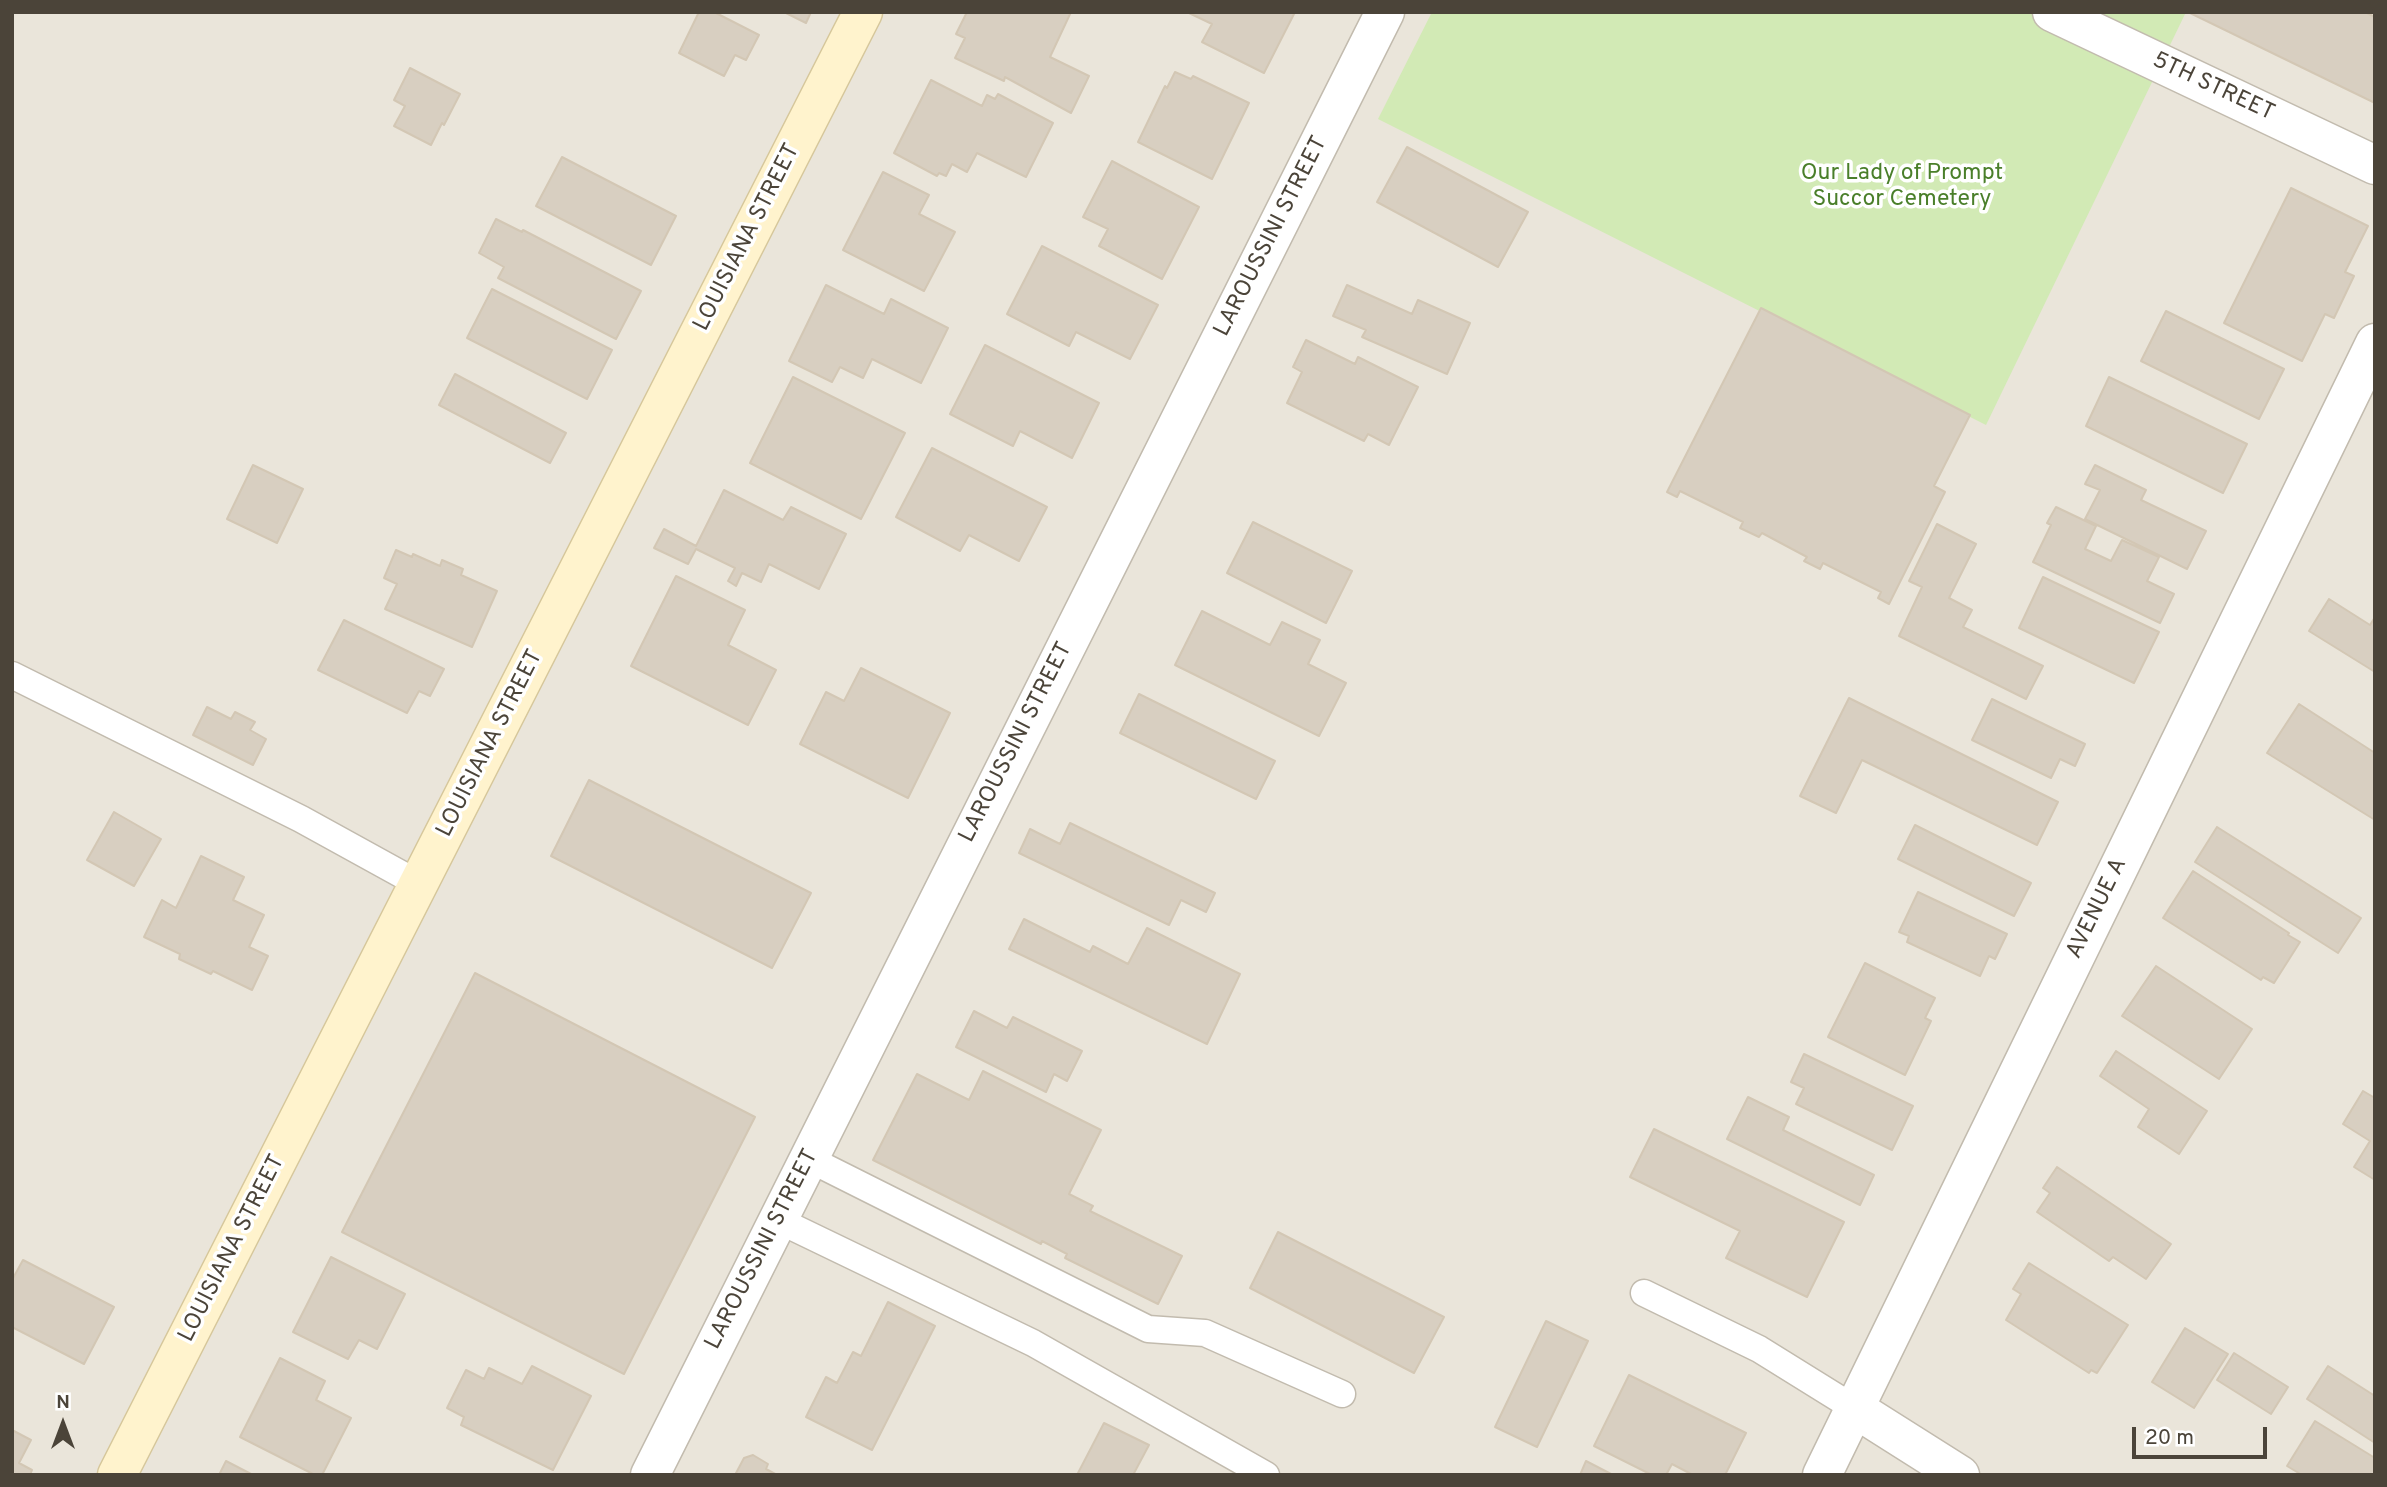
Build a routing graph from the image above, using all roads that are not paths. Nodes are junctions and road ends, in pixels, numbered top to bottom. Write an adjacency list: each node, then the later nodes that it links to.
1 (863, 12): 7 (main road, LOUISIANA STREET)
2 (1385, 12): 8 (street, LAROUSSINI STREET)
3 (2052, 12): 4 (street, 5TH STREET)
4 (2375, 165)
5 (2375, 342): 12 (street, AVENUE A)
6 (12, 674): 7 (lane)
7 (419, 884): 13 (main road, LOUISIANA STREET)
8 (809, 1158): 9 (street, LAROUSSINI STREET); 11 (lane)
9 (778, 1220): 14 (street, LAROUSSINI STREET); 15 (lane)
10 (1644, 1293): 12 (lane)
11 (1342, 1394)
12 (1854, 1408): 16 (street, AVENUE A); 17 (street)
13 (117, 1475)
14 (650, 1475)
15 (1266, 1475)
16 (1822, 1475)
17 (1960, 1475)

